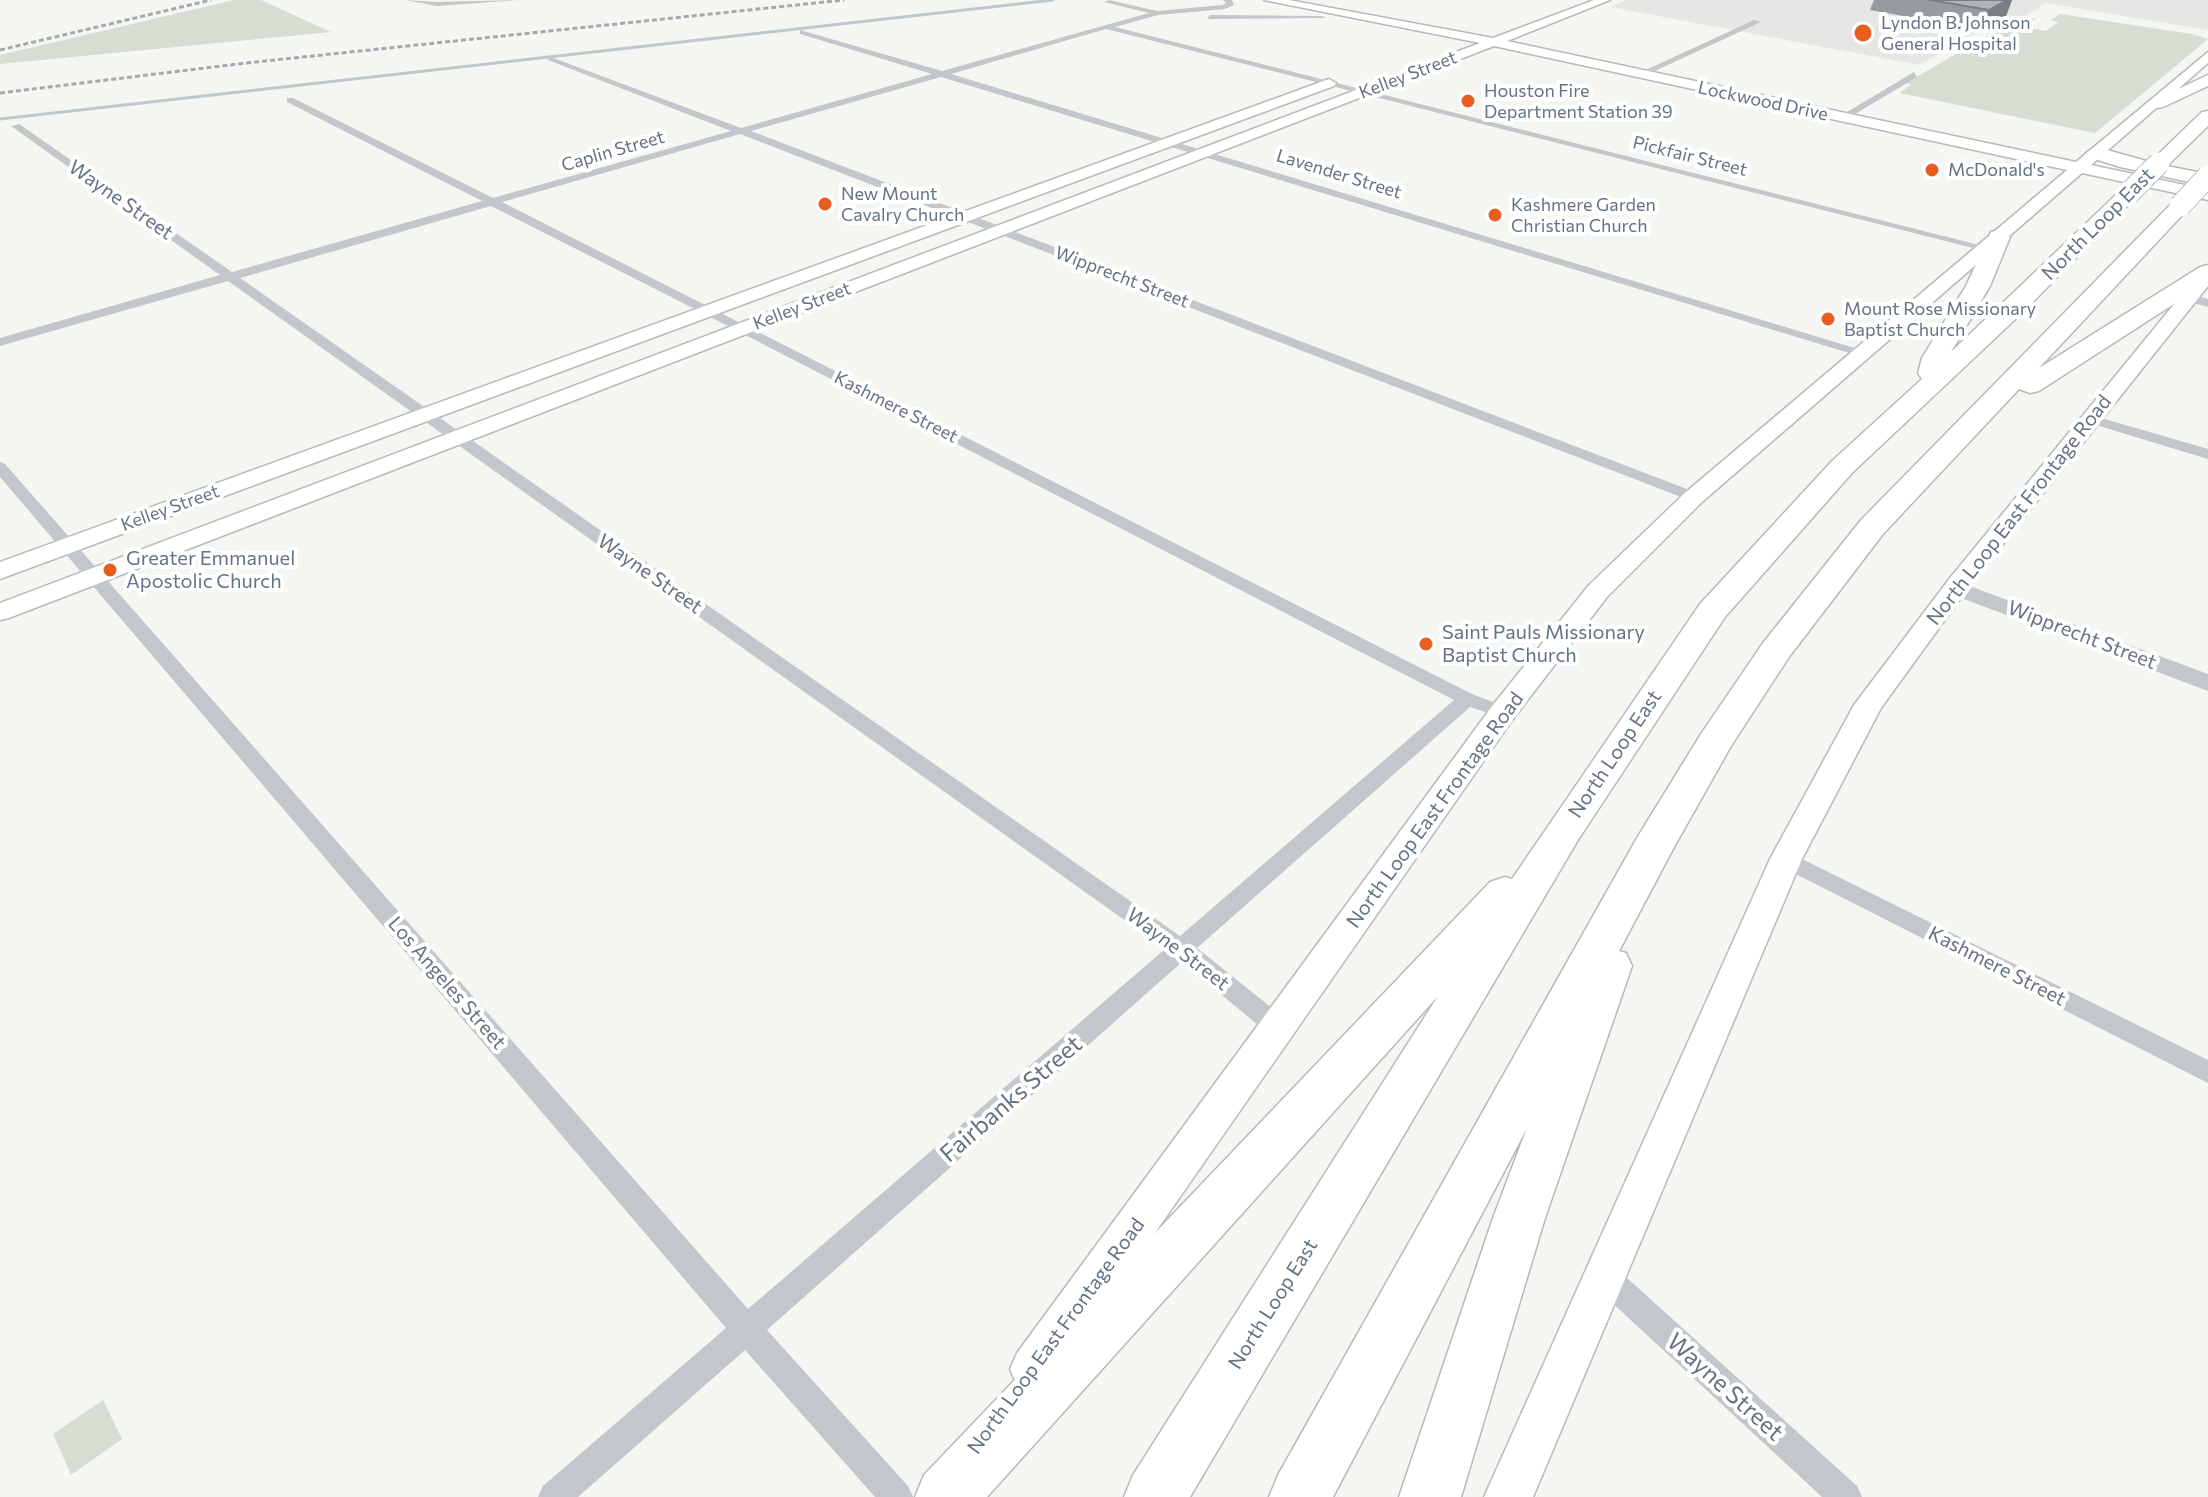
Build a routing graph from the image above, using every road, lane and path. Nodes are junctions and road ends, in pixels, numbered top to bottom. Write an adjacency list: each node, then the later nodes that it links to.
1 (409, 0): 2 (street)
2 (515, 0)
3 (1227, 0): 8 (street, Caplin Street)
4 (1270, 0): 14 (main road, Lockwood Drive)
5 (1303, 0): 14 (main road, Lockwood Drive)
6 (1604, 0): 15 (main road, Kelley Street)
7 (1108, 2): 8 (street)
8 (1158, 13): 9 (street); 12 (street, Caplin Street)
9 (1322, 18)
10 (1757, 22): 19 (street)
11 (1488, 25): 14 (main road, Kelley Street)
12 (1106, 27): 21 (street, Caplin Street); 24 (street, Pickfair Street)
13 (803, 32): 21 (street, Lavender Street)
14 (1466, 33): 15 (main road, Lockwood Drive); 16 (main road, Kelley Street)
15 (1499, 40): 19 (main road, Lockwood Drive); 25 (main road, Kelley Street)
16 (1435, 45)
17 (2208, 56): 27 (main road, North Loop East Frontage Road)
18 (551, 58): 31 (street, Wipprecht Street)
19 (1646, 72): 28 (main road, Lockwood Drive)
20 (1357, 73): 24 (main road, Kelley Street)
21 (942, 74): 31 (street, Caplin Street); 32 (street, Lavender Street)
22 (1914, 75): 28 (street)
23 (2208, 80): 27 (highway)
24 (1329, 83): 25 (street, Pickfair Street); 32 (main road, Kelley Street)
25 (1364, 92): 33 (main road, Kelley Street); 42 (street, Pickfair Street)
26 (290, 100): 38 (street, Kashmere Street)
27 (2157, 103): 34 (main road, North Loop East Frontage Road)
28 (1847, 115): 34 (main road, Lockwood Drive); 34 (main road, Lockwood Drive)
29 (2208, 116): 50 (highway, North Loop East, bridge)
30 (16, 126): 44 (street, Wayne Street)
31 (741, 131): 38 (street, Caplin Street); 40 (street, Wipprecht Street)
32 (1168, 143): 33 (street, Lavender Street); 40 (main road, Kelley Street)
33 (1202, 153): 41 (main road, Kelley Street); 49 (street, Lavender Street)
34 (2078, 169): 35 (highway); 36 (main road, Lockwood Drive); 37 (main road, Lockwood Drive); 39 (main road); 42 (main road, North Loop East Frontage Road)
35 (2208, 178): 52 (highway, bridge)
36 (2208, 187)
37 (2208, 195)
38 (494, 202): 44 (street, Caplin Street); 46 (street, Kashmere Street)
39 (2208, 204)
40 (966, 217): 41 (street, Wipprecht Street); 46 (main road, Kelley Street)
41 (1002, 231): 47 (main road, Kelley Street); 57 (street, Wipprecht Street)
42 (1992, 243): 49 (main road, North Loop East Frontage Road); 50 (highway)
43 (2208, 273): 45 (main road, North Loop East Frontage Road); 52 (highway)
44 (230, 277): 48 (street, Caplin Street); 51 (street, Wayne Street)
45 (2199, 301): 53 (main road, North Loop East Frontage Road)
46 (708, 310): 47 (street, Kashmere Street); 51 (main road, Kelley Street)
47 (743, 328): 54 (main road, Kelley Street); 64 (street, Kashmere Street)
48 (0, 342)
49 (1864, 353): 57 (main road, North Loop East Frontage Road)
50 (1927, 388): 66 (highway, North Loop East)
51 (423, 414): 54 (street, Wayne Street); 58 (main road, Kelley Street)
52 (1980, 416): 67 (highway)
53 (2091, 419): 55 (street); 61 (main road, North Loop East Frontage Road)
54 (455, 437): 60 (main road, Kelley Street); 69 (street, Wayne Street)
55 (2208, 454)
56 (0, 467): 58 (street, Los Angeles Street)
57 (1694, 497): 65 (main road, North Loop East Frontage Road)
58 (69, 545): 59 (main road, Kelley Street); 60 (street, Los Angeles Street)
59 (0, 571)
60 (94, 577): 62 (main road, Kelley Street); 73 (street, Los Angeles Street)
61 (1956, 588): 63 (street, Wipprecht Street); 68 (main road, North Loop East Frontage Road)
62 (0, 612)
63 (2208, 683)
64 (1467, 699): 65 (street, Kashmere Street); 69 (street, Fairbanks Street)
65 (1503, 712): 70 (main road, North Loop East Frontage Road)
66 (1564, 830): 76 (highway); 77 (highway, North Loop East)
67 (1652, 849): 78 (highway); 79 (highway)
68 (1786, 859): 71 (street, Kashmere Street); 72 (main road, North Loop East Frontage Road)
69 (1183, 950): 70 (street, Wayne Street); 73 (street, Fairbanks Street)
70 (1279, 1028): 76 (main road, North Loop East Frontage Road)
71 (2208, 1072)
72 (1605, 1277): 80 (main road, North Loop East Frontage Road); 81 (street, Wayne Street)
73 (746, 1329): 74 (street, Fairbanks Street); 75 (street, Los Angeles Street)
74 (554, 1497)
75 (897, 1497)
76 (943, 1497)
77 (1155, 1497)
78 (1300, 1497)
79 (1430, 1497)
80 (1508, 1497)
81 (1846, 1497)

